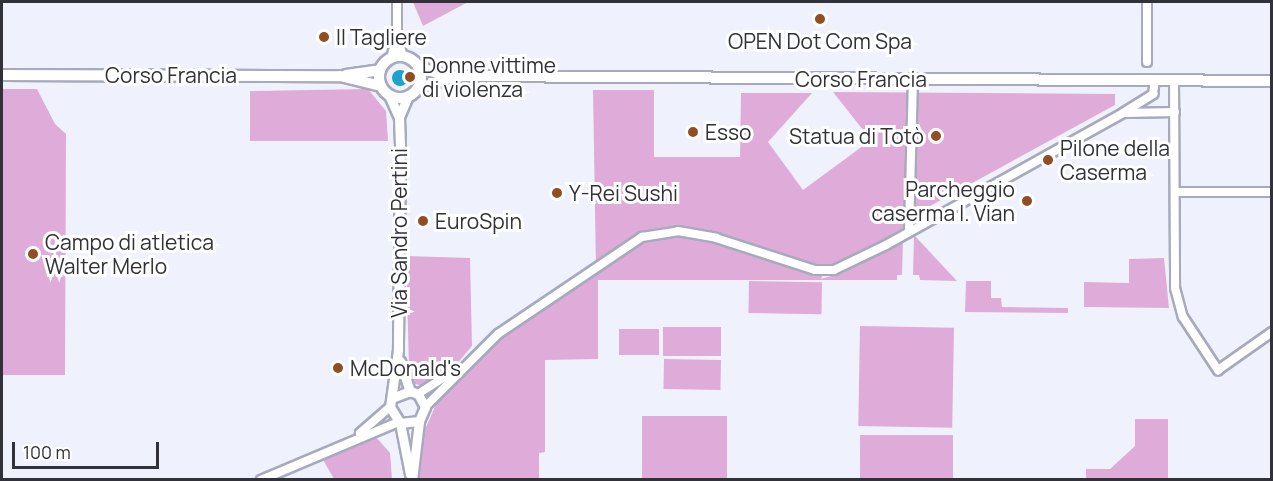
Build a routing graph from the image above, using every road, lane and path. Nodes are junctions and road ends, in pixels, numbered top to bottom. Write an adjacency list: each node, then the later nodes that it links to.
1 (397, 2): 3 (street)
2 (1147, 2): 4 (street)
3 (397, 57): 5 (main road); 6 (main road)
4 (1147, 62)
5 (418, 67): 9 (main road, Corso Francia); 15 (main road)
6 (380, 70): 8 (main road, Corso Francia); 14 (main road)
7 (2, 75): 8 (main road, Corso Francia)
8 (340, 76): 14 (main road, Corso Francia)
9 (451, 77): 10 (main road, Corso Francia); 15 (main road, Corso Francia)
10 (913, 79): 11 (main road, Corso Francia); 22 (street)
11 (1155, 80): 12 (main road, Corso Francia); 17 (street)
12 (1174, 80): 13 (main road, Corso Francia); 18 (street)
13 (1272, 81)
14 (381, 86): 16 (main road)
15 (413, 93): 16 (main road); 19 (street, Via Sandro Pertini)
16 (389, 95): 19 (street, Via Sandro Pertini)
17 (1123, 112): 18 (street); 22 (street)
18 (1175, 112): 20 (street)
19 (399, 117): 24 (street, Via Sandro Pertini)
20 (1176, 192): 21 (street); 23 (street)
21 (1272, 192)
22 (909, 231): 25 (street)
23 (1272, 332)
24 (398, 350): 26 (street, Via Sandro Pertini); 27 (street, Via Sandro Pertini)
25 (461, 367): 26 (street); 28 (street)
26 (414, 393): 27 (street); 28 (street, Via Sandro Pertini)
27 (392, 402): 30 (street); 31 (street)
28 (425, 407): 29 (street)
29 (419, 421): 30 (street); 33 (street)
30 (399, 423): 31 (street); 33 (street)
31 (353, 438): 32 (street)
32 (261, 480)
33 (411, 480)

